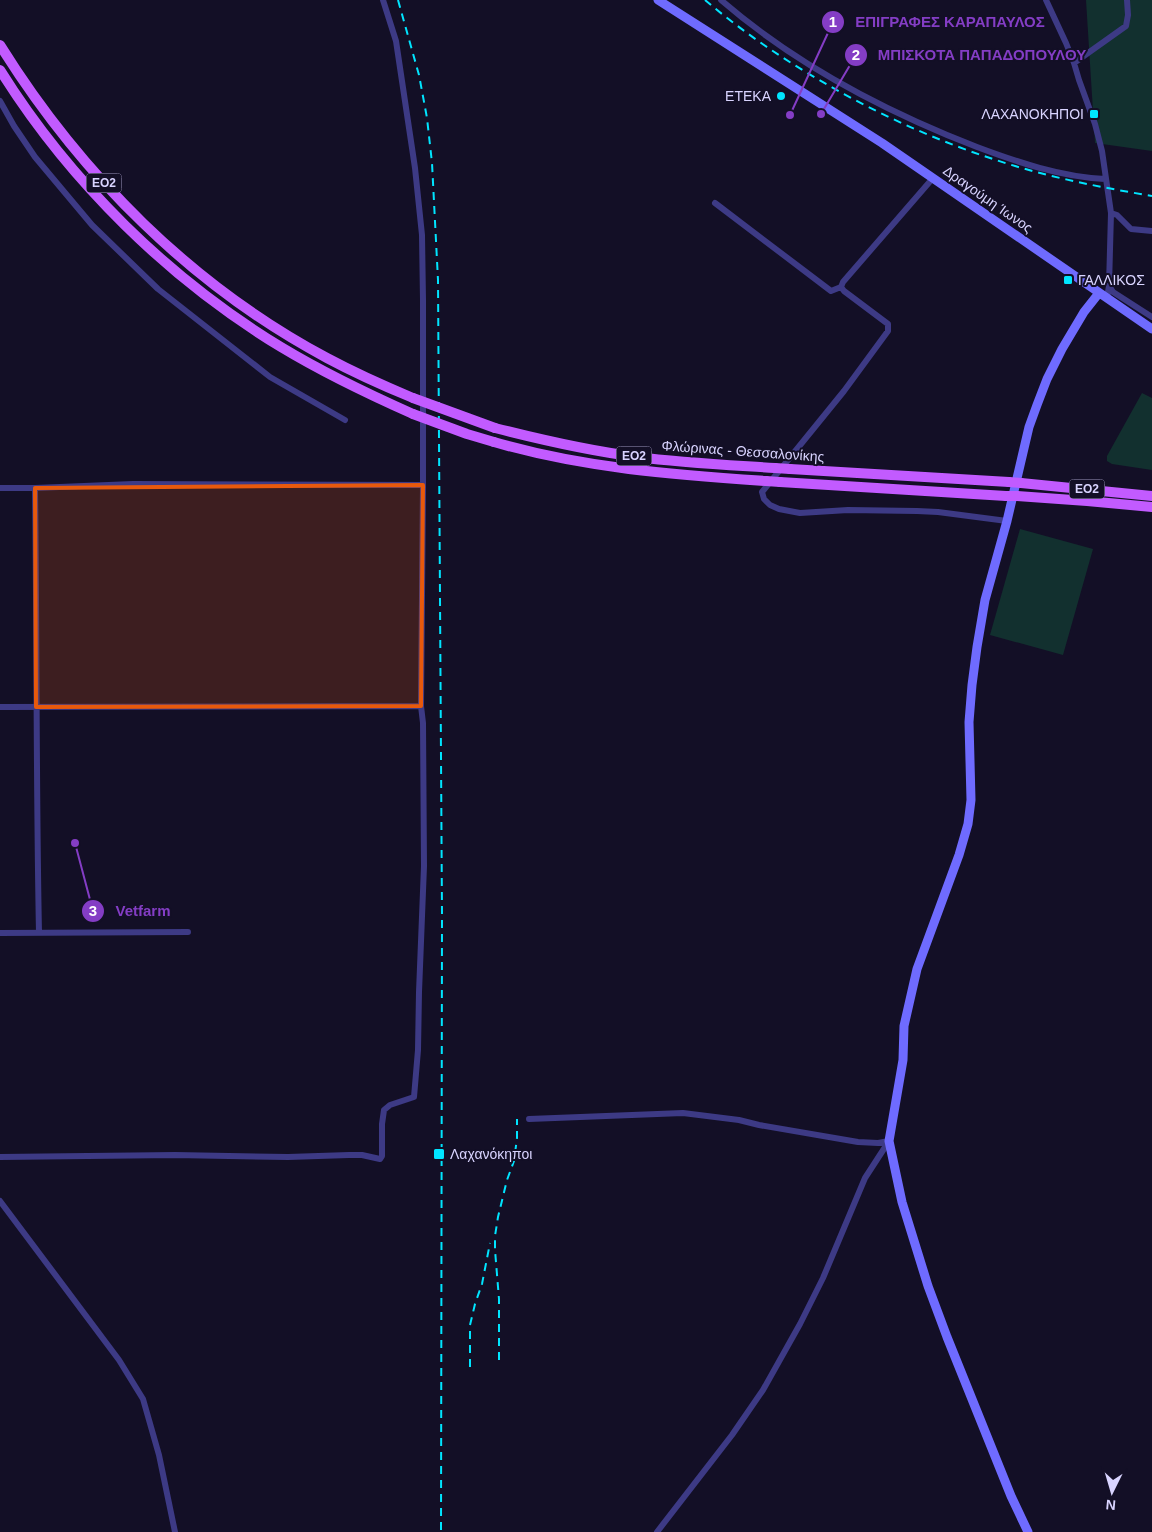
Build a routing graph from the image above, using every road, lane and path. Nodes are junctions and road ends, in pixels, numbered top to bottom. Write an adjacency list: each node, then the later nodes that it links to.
1 (383, 0): 22 (street)
2 (658, 0): 10 (street, Δραγούμη Ίωνος)
3 (721, 0): 11 (street)
4 (1046, 0): 7 (street)
5 (1127, 0): 7 (street)
6 (0, 45): 25 (main road, Φλώρινας - Θεσσαλονίκης / ΕΟ2, bridge)
7 (1074, 63): 11 (street)
8 (0, 70): 26 (main road, Φλώρινας - Θεσσαλονίκης / ΕΟ2, bridge)
9 (0, 100): 21 (street)
10 (933, 178): 16 (street); 17 (street, Δραγούμη Ίωνος)
11 (1105, 179): 13 (street)
12 (715, 203): 16 (street)
13 (1111, 213): 14 (street); 15 (street)
14 (1152, 231)
15 (1109, 286): 17 (street); 18 (street)
16 (842, 287): 27 (street)
17 (1103, 295): 20 (street, Δραγούμη Ίωνος); 27 (street)
18 (1148, 313): 19 (street)
19 (1152, 317)
20 (1152, 329)
21 (345, 420)
22 (423, 485): 24 (street); 28 (street)
23 (0, 488): 24 (street)
24 (35, 488): 30 (street)
25 (1152, 496)
26 (1152, 507)
27 (1007, 521): 35 (street)
28 (421, 706): 30 (street); 36 (street)
29 (0, 707): 30 (street)
30 (36, 707): 33 (street)
31 (188, 932): 33 (street)
32 (0, 933): 33 (street)
33 (39, 933)
34 (529, 1118): 35 (street)
35 (889, 1141): 39 (street); 40 (street)
36 (0, 1158)
37 (0, 1200): 38 (street)
38 (175, 1532)
39 (657, 1532)
40 (1028, 1532)

